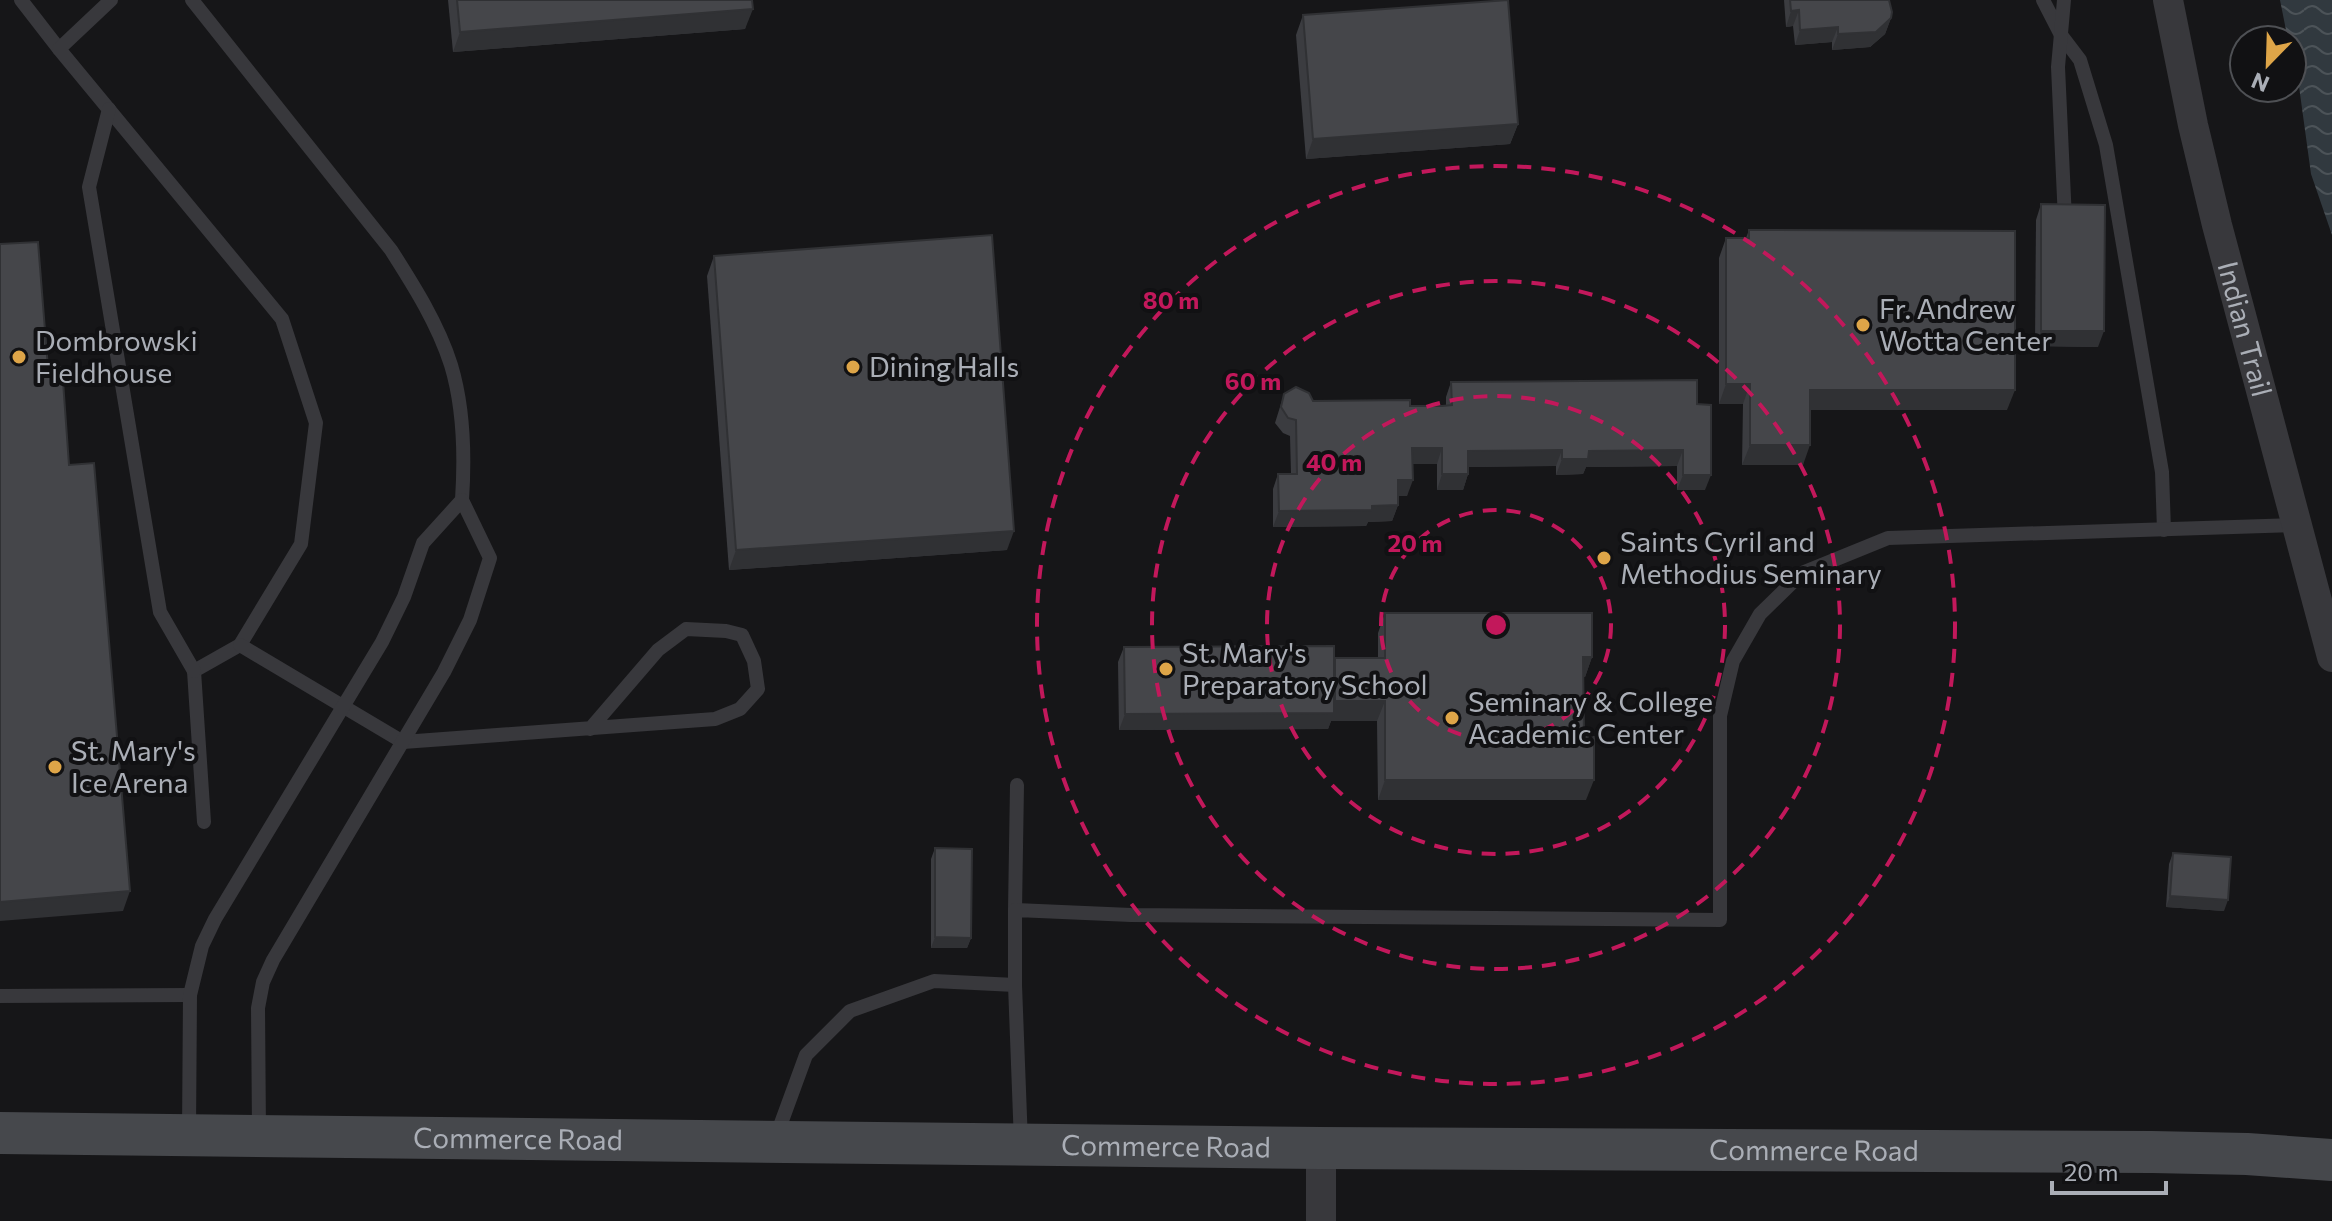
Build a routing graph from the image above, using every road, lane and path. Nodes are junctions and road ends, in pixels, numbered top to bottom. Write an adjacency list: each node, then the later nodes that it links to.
1 (21, 0): 8 (lane)
2 (111, 0): 8 (lane)
3 (192, 0): 11 (lane)
4 (2043, 0): 7 (lane)
5 (2064, 0): 7 (lane)
6 (2168, 0): 12 (street, Indian Trail)
7 (2061, 35): 10 (lane); 13 (lane)
8 (59, 49): 9 (lane)
9 (109, 109): 14 (lane); 16 (lane)
10 (2065, 220)
11 (462, 500): 17 (lane); 19 (lane)
12 (2295, 525): 13 (lane); 15 (street, Indian Trail)
13 (2164, 530): 22 (lane)
14 (240, 645): 16 (lane); 17 (lane)
15 (2332, 657)
16 (194, 671): 21 (lane)
17 (344, 705): 19 (lane); 24 (lane)
18 (590, 729): 18 (lane); 19 (lane)
19 (403, 742): 28 (lane)
20 (1017, 785): 22 (lane)
21 (204, 822)
22 (1015, 910): 23 (lane)
23 (1015, 985): 29 (lane); 30 (lane)
24 (190, 995): 25 (lane); 27 (lane)
25 (0, 996)
26 (0, 1133): 27 (main road, Commerce Road)
27 (189, 1135): 28 (main road, Commerce Road)
28 (259, 1136): 29 (main road, Commerce Road)
29 (774, 1141): 30 (main road, Commerce Road)
30 (1021, 1144): 31 (main road, Commerce Road)
31 (1321, 1148): 32 (main road, Commerce Road); 33 (street)
32 (2332, 1160)
33 (1321, 1221)

